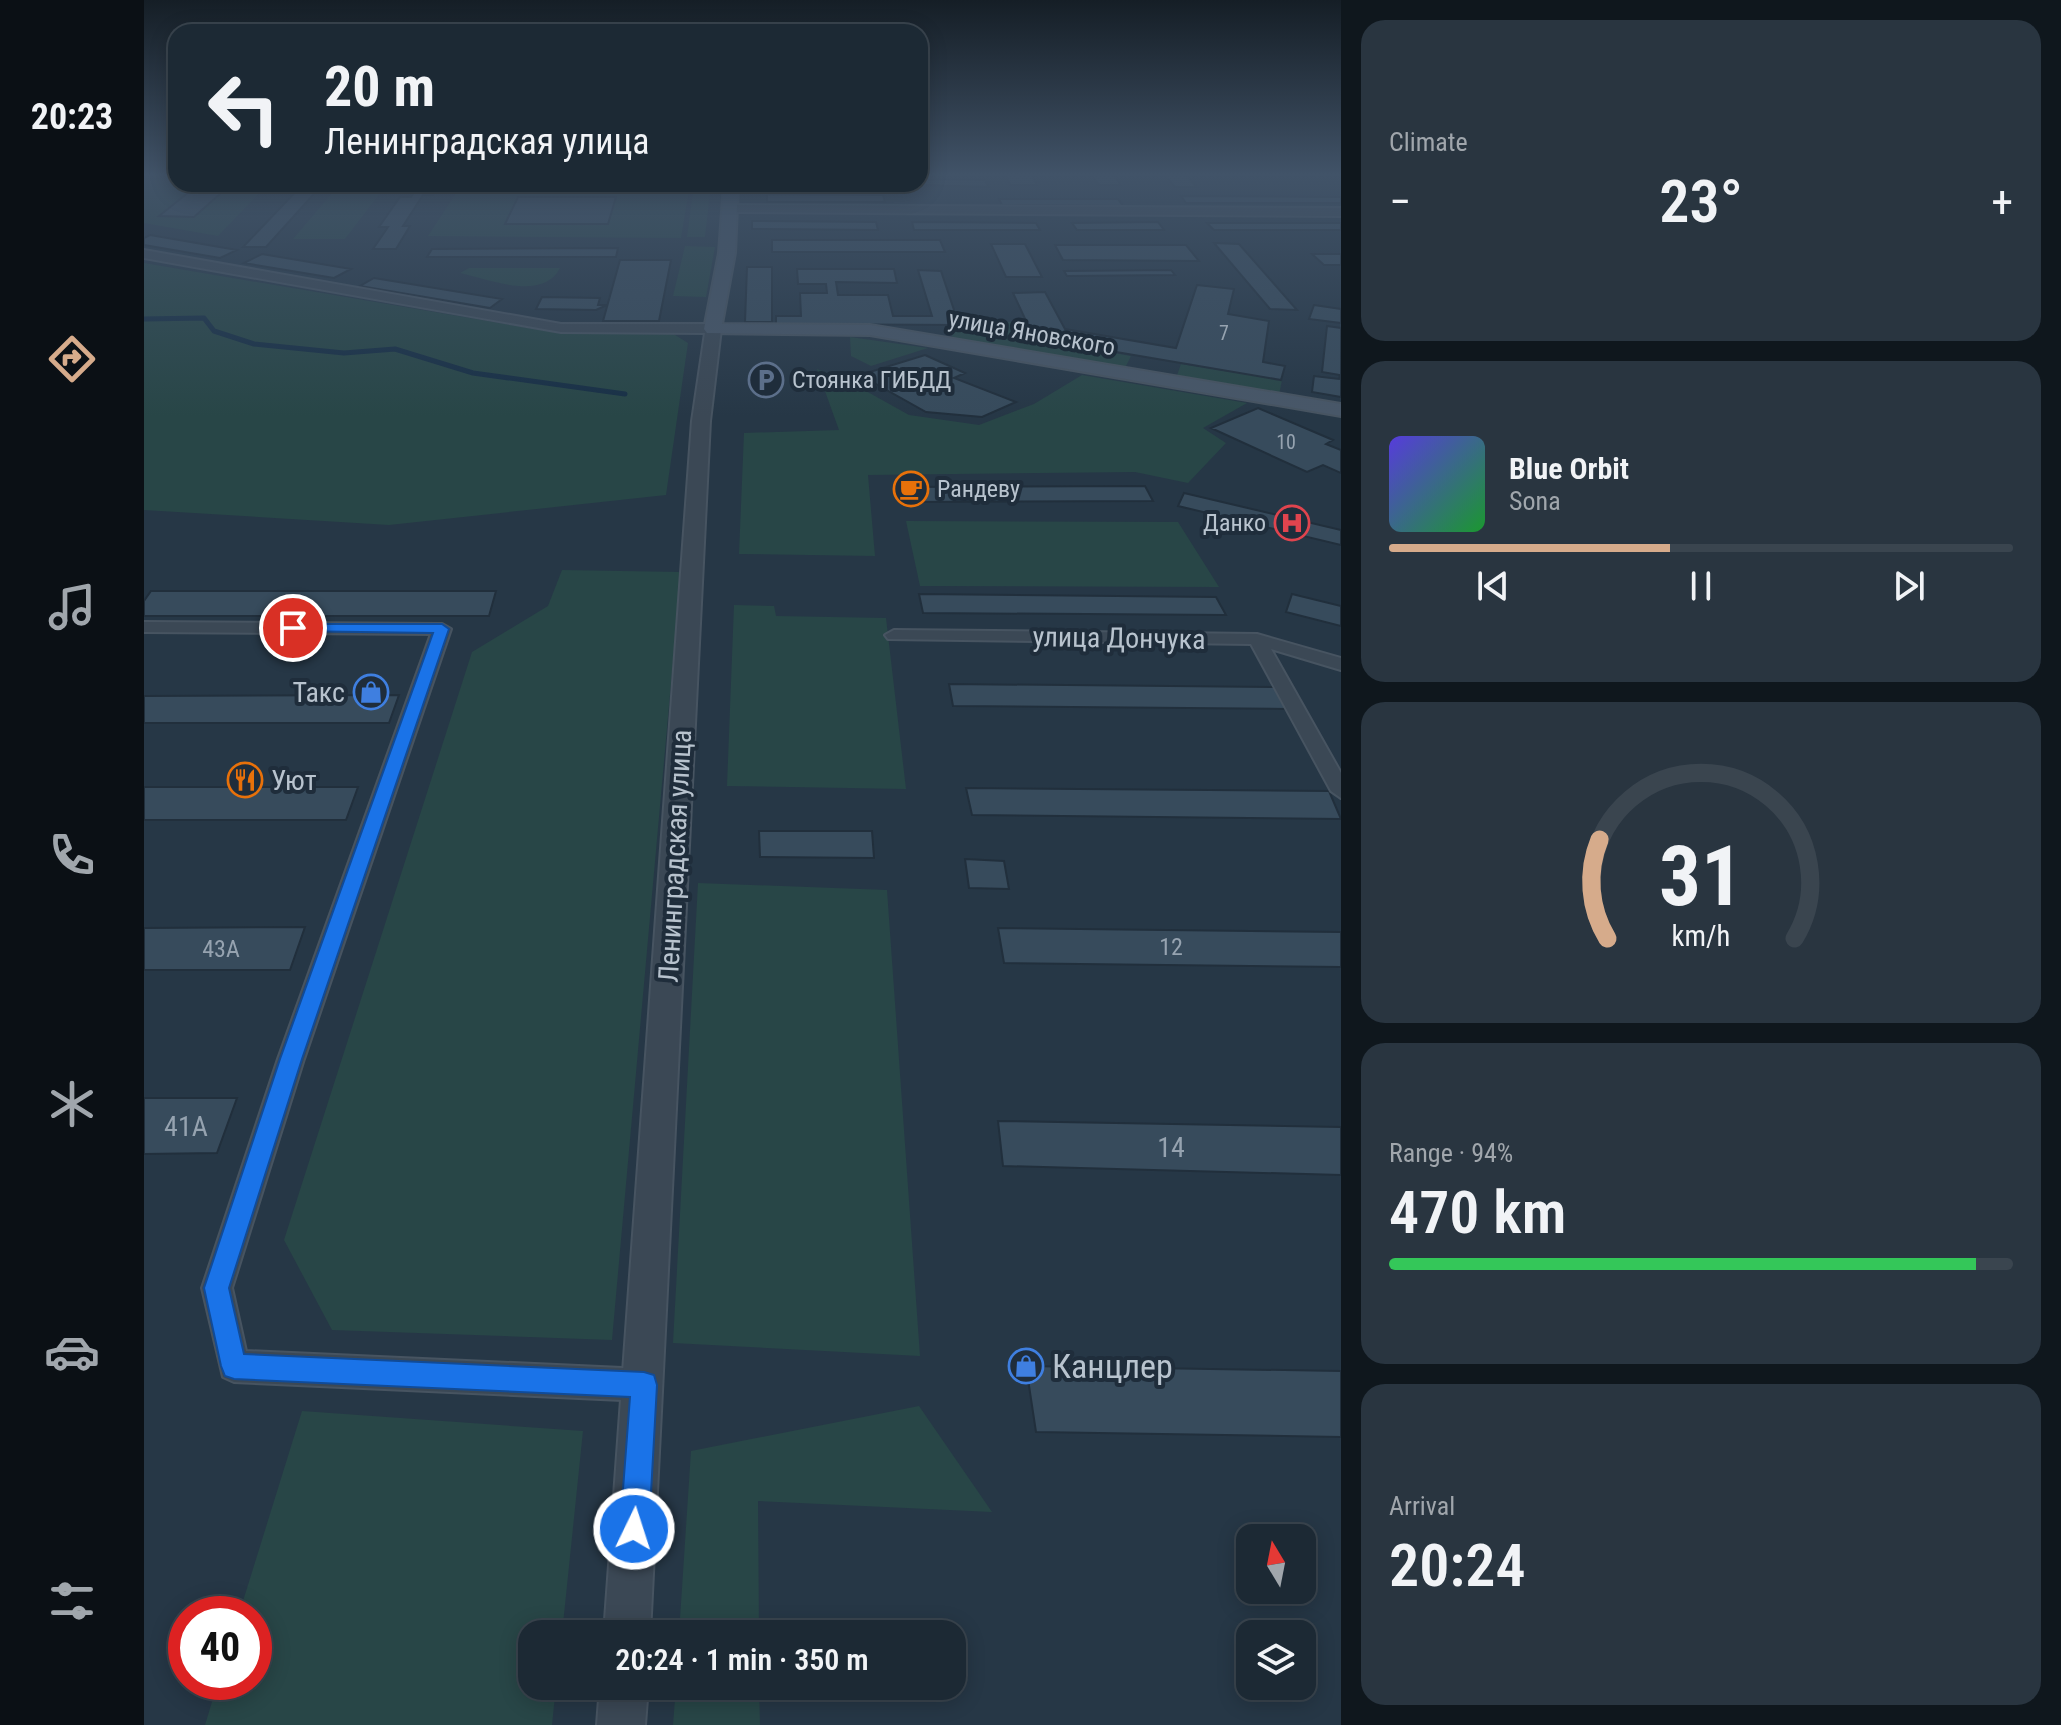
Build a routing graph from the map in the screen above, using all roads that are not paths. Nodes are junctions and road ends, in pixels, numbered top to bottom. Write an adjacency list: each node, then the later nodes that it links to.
1 (147, 254): 3 (street)
2 (727, 254): 3 (main road)
3 (713, 329): 4 (main road, улица Яновского); 10 (street, Ленинградская улица)
4 (1341, 410)
5 (144, 627): 10 (street)
6 (894, 635): 7 (street, улица Дончука)
7 (1257, 639): 8 (street, улица Дончука); 9 (street)
8 (1341, 664)
9 (1341, 791)
10 (644, 1385): 11 (street, Ленинградская улица)
11 (628, 1620)
12 (623, 1700): 13 (street)
13 (621, 1725)

